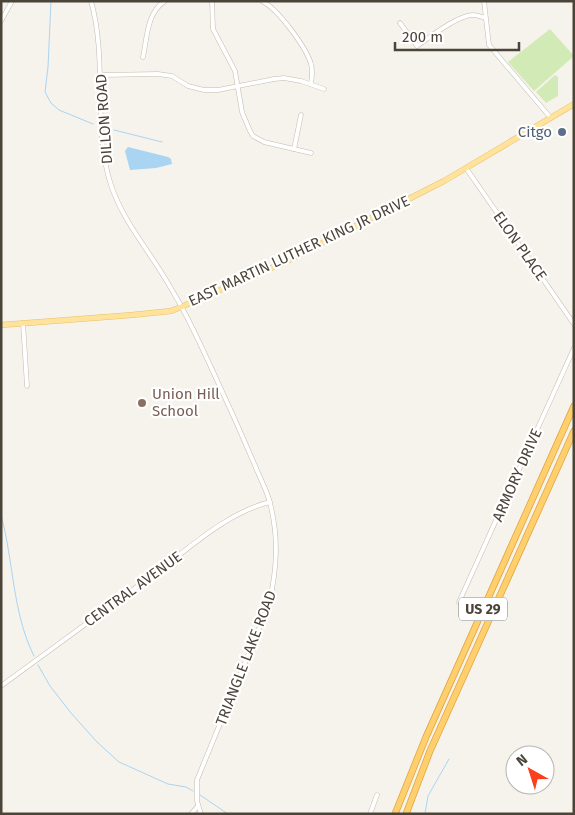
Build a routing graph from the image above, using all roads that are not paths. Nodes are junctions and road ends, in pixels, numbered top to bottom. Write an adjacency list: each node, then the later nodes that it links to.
1 (12, 1): 8 (street)
2 (91, 1): 11 (street, DILLON ROAD)
3 (165, 1): 10 (street)
4 (212, 1): 13 (street)
5 (262, 1): 12 (street)
6 (484, 1): 7 (street)
7 (485, 18): 9 (street); 17 (street)
8 (1, 21)
9 (400, 23)
10 (143, 57)
11 (101, 75): 13 (street); 21 (street, DILLON ROAD)
12 (311, 84): 13 (street); 14 (street)
13 (237, 86): 18 (street)
14 (324, 89)
15 (574, 104): 17 (main road, EAST MARTIN LUTHER KING JR DRIVE)
16 (301, 115): 18 (street)
17 (550, 117): 20 (main road, EAST MARTIN LUTHER KING JR DRIVE)
18 (294, 149): 19 (street)
19 (311, 153)
20 (466, 168): 21 (main road, EAST MARTIN LUTHER KING JR DRIVE); 23 (street, ELON PLACE)
21 (181, 307): 22 (main road, EAST MARTIN LUTHER KING JR DRIVE); 29 (street, TRIANGLE LAKE ROAD)
22 (23, 323): 24 (main road, EAST MARTIN LUTHER KING JR DRIVE); 26 (street)
23 (574, 324)
24 (1, 325)
25 (574, 348): 30 (street, ARMORY DRIVE)
26 (27, 386)
27 (574, 406): 37 (highway, US 29)
28 (574, 431): 38 (highway, US 29)
29 (270, 502): 31 (street, CENTRAL AVENUE); 33 (street, TRIANGLE LAKE ROAD)
30 (458, 602)
31 (1, 686)
32 (377, 795): 36 (street)
33 (198, 806): 34 (street); 35 (street, TRIANGLE LAKE ROAD)
34 (191, 814)
35 (201, 814)
36 (370, 814)
37 (395, 814)
38 (406, 814)

